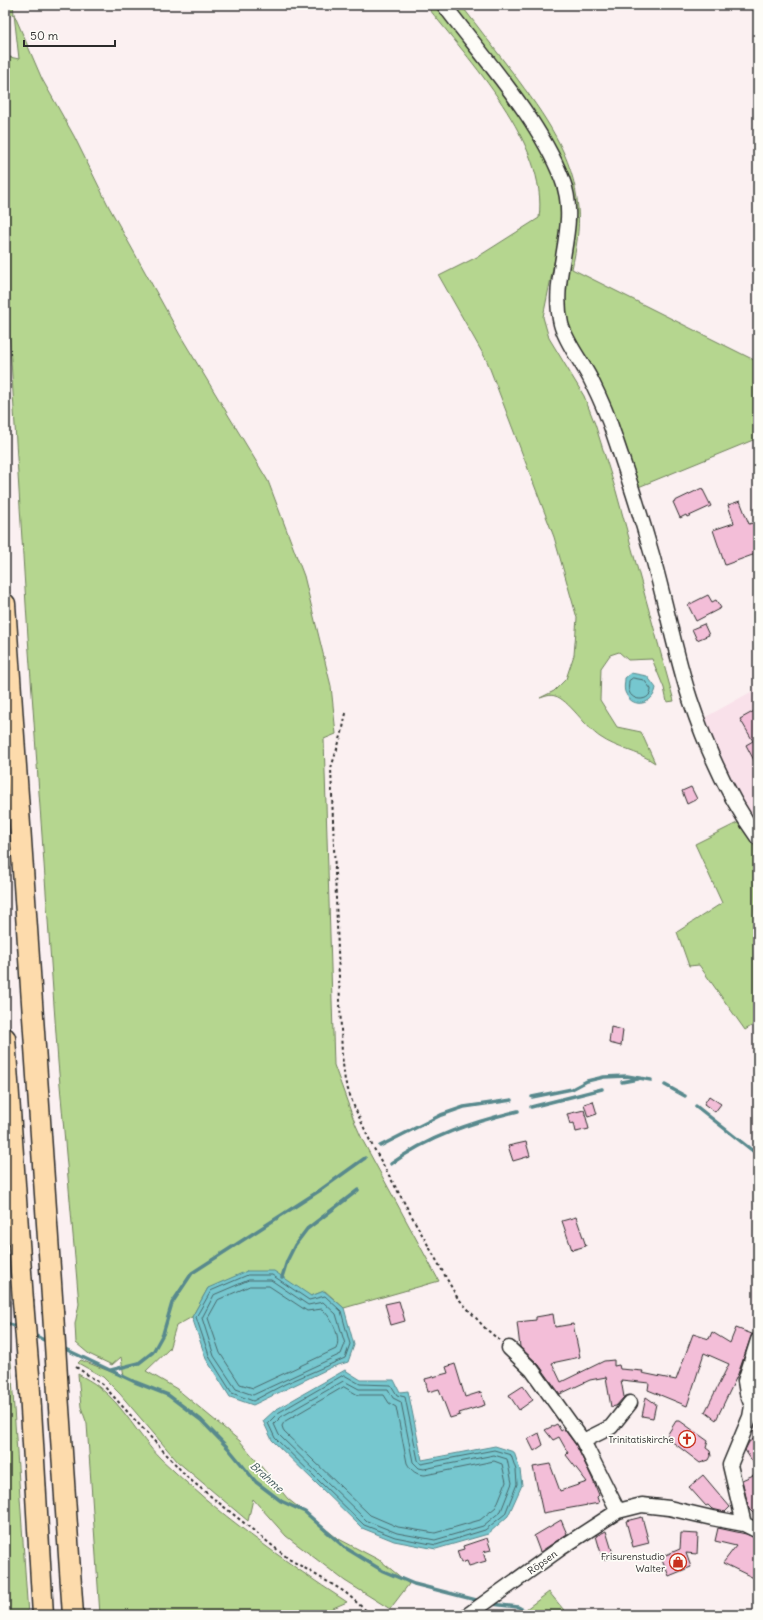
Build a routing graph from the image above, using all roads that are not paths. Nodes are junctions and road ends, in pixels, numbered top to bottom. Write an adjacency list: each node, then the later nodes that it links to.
1 (444, 5): 3 (street)
2 (5, 604): 14 (highway, bridge)
3 (758, 838)
4 (5, 1038): 13 (highway, bridge)
5 (758, 1340): 10 (street)
6 (509, 1348): 8 (street)
7 (630, 1403): 8 (street)
8 (583, 1441): 9 (street)
9 (618, 1511): 10 (street, Röpsen); 12 (street, Röpsen)
10 (744, 1524): 11 (street, Röpsen)
11 (758, 1531)
12 (469, 1614)
13 (43, 1615)
14 (74, 1615)

